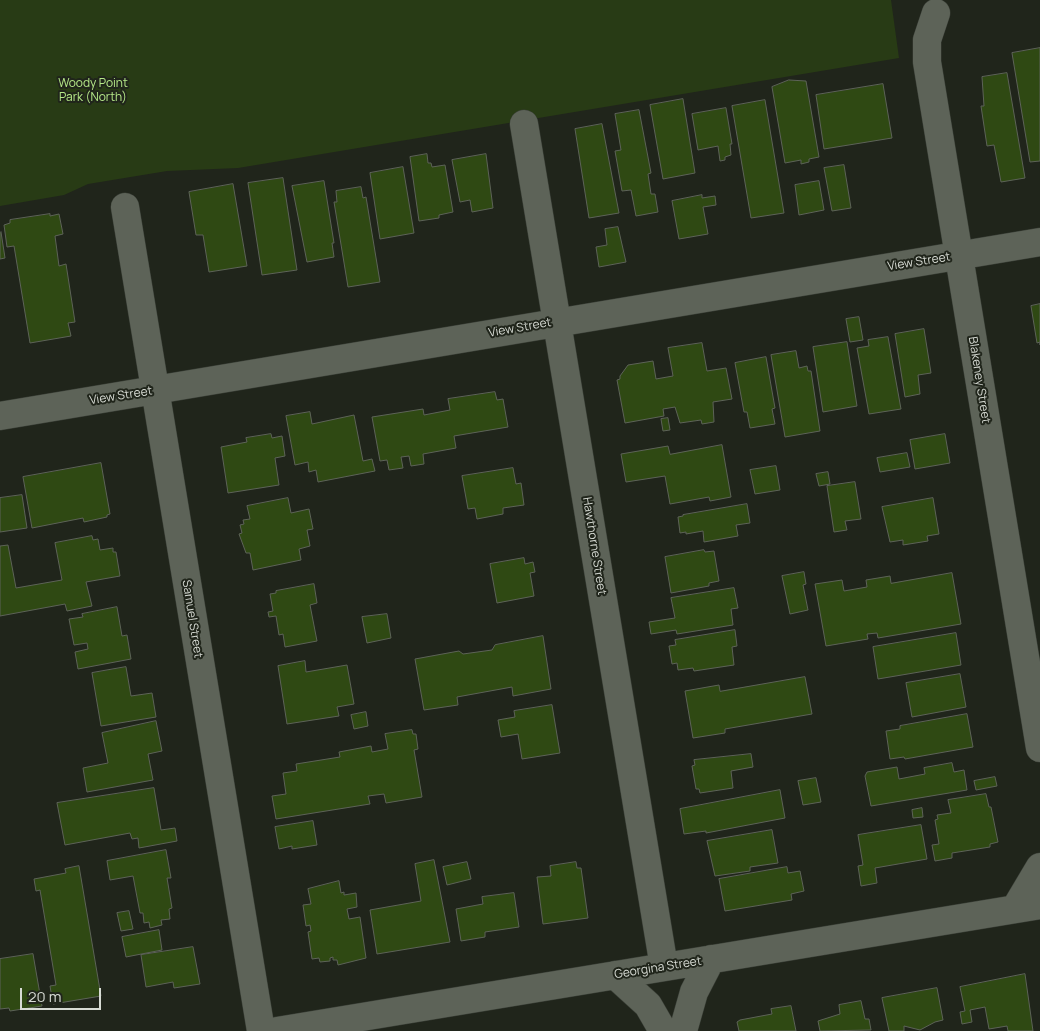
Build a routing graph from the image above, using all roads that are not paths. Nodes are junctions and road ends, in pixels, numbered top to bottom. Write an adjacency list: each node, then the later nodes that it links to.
1 (936, 13): 5 (street, Blakeney Street)
2 (524, 124): 6 (street, Hawthorne Street)
3 (125, 207): 7 (street, Samuel Street)
4 (1040, 242): 5 (street, View Street)
5 (959, 256): 6 (street, View Street); 9 (street, Blakeney Street)
6 (558, 322): 7 (street, View Street); 13 (street, Hawthorne Street)
7 (155, 390): 8 (street, View Street); 16 (street, Samuel Street)
8 (0, 416)
9 (1040, 748)
10 (1040, 867): 11 (street)
11 (1028, 907): 12 (street, Georgina Street)
12 (711, 959): 13 (street, Georgina Street); 19 (street)
13 (664, 967): 14 (street, Georgina Street)
14 (615, 975): 15 (street, Georgina Street); 18 (street)
15 (309, 1028): 17 (street, Georgina Street)
16 (261, 1031)
17 (277, 1031)
18 (663, 1031)
19 (683, 1031)

